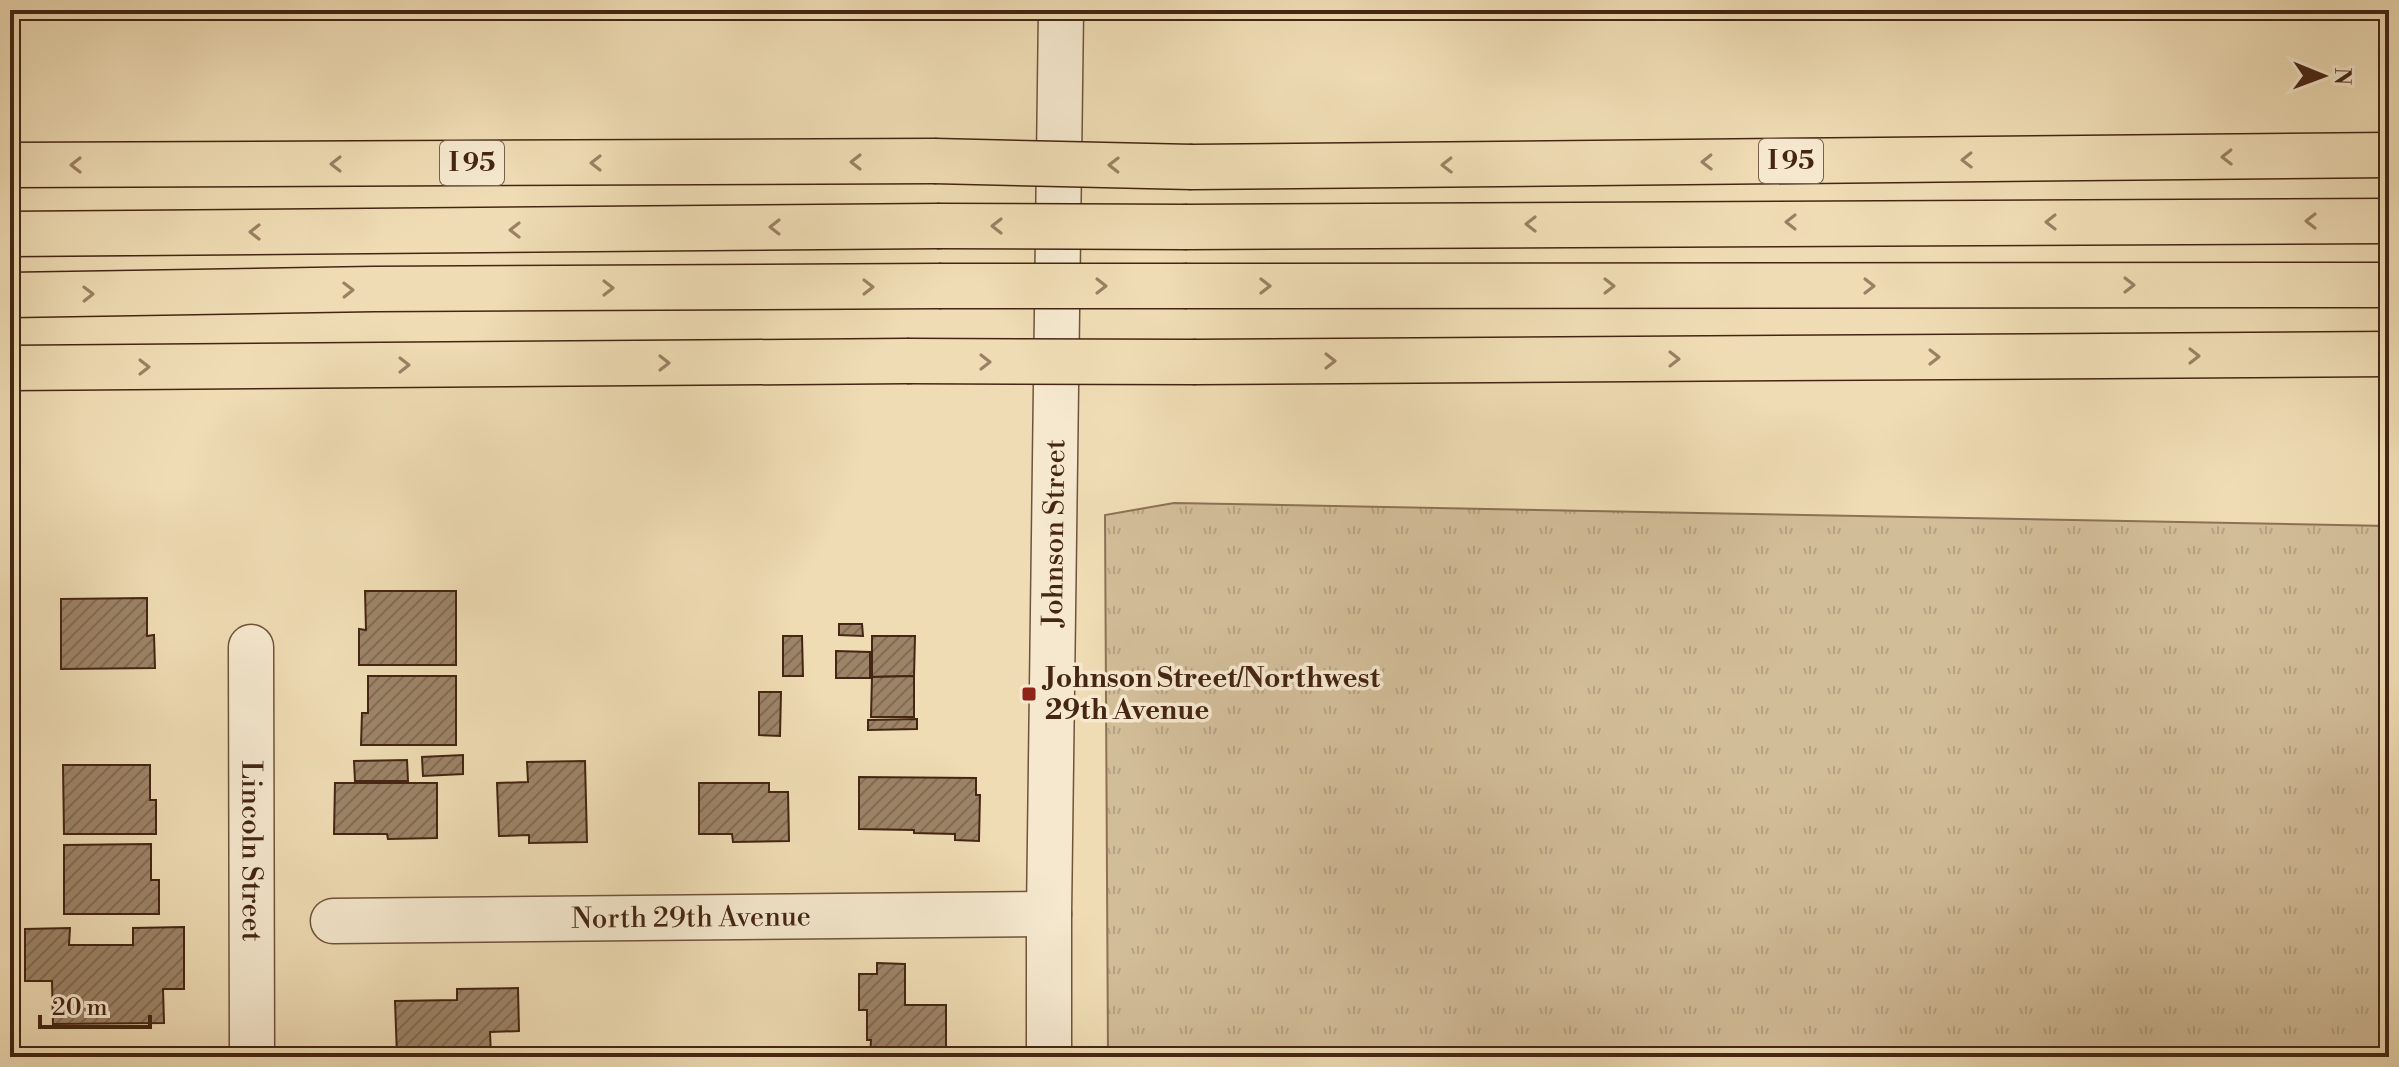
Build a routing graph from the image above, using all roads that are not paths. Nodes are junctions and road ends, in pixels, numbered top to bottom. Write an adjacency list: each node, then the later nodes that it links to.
1 (1061, 10): 11 (street, Johnson Street)
2 (2389, 155): 3 (highway, I 95, one-way to 3, bridge)
3 (10, 165)
4 (2389, 221): 5 (highway, one-way to 5, bridge)
5 (10, 234)
6 (2389, 285): 7 (highway, one-way to 6, bridge)
7 (10, 295)
8 (2389, 354): 9 (highway, one-way to 8, bridge)
9 (10, 368)
10 (251, 647): 13 (street, Lincoln Street)
11 (1049, 914): 12 (street, North 29th Avenue); 14 (street, Johnson Street)
12 (333, 921)
13 (252, 1057)
14 (1049, 1057)

